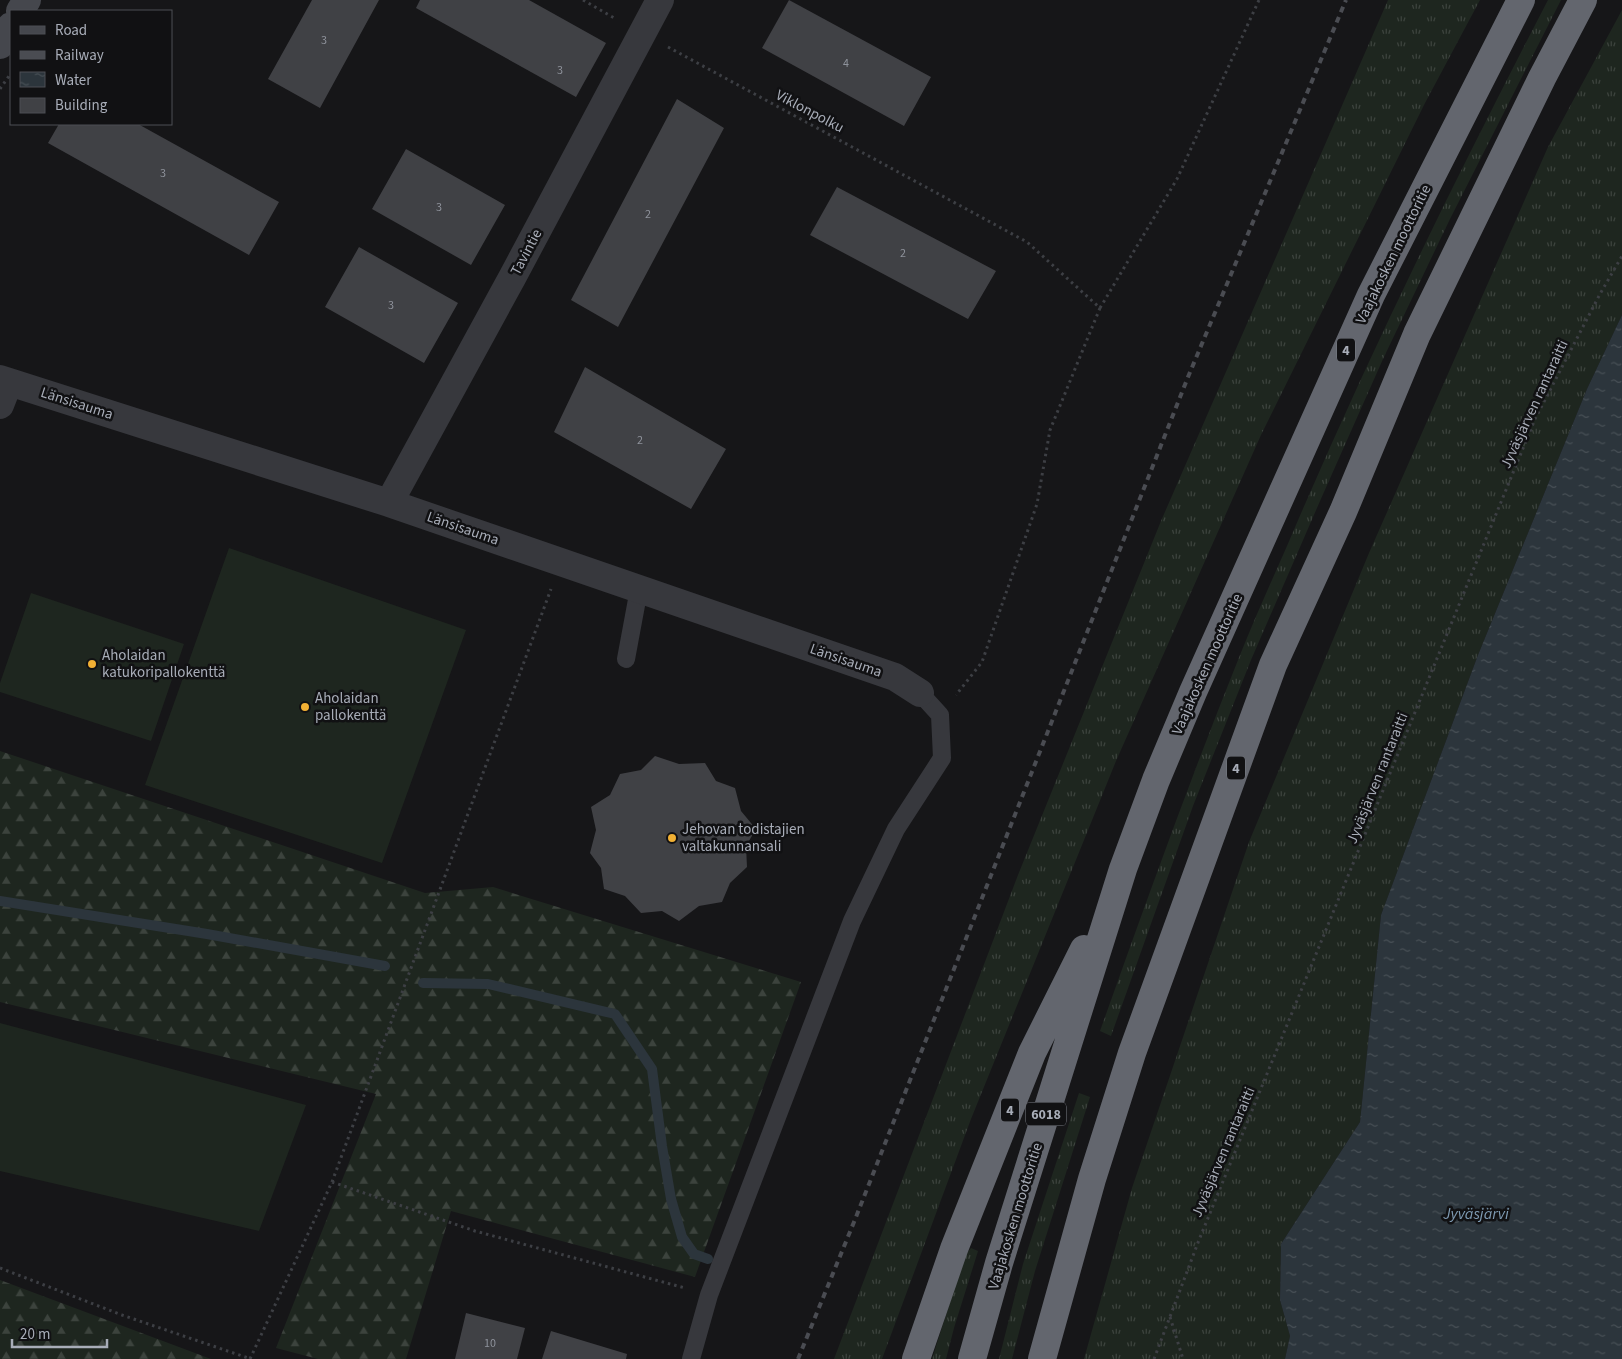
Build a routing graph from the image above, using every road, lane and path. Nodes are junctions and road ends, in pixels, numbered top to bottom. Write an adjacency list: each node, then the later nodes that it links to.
1 (583, 0): 7 (path, Viklonpolku)
2 (660, 0): 7 (street, Tavintie)
3 (1259, 0): 12 (path)
4 (1521, 0): 20 (highway, Vaajakosken moottoritie / 4)
5 (1584, 0): 29 (highway, 4)
6 (10, 28): 8 (main road)
7 (642, 33): 12 (path, Viklonpolku); 14 (street, Tavintie)
8 (0, 45)
9 (10, 74): 10 (path)
10 (0, 89)
11 (1622, 256): 24 (path, Jyväsjärven rantaraitti)
12 (1100, 308): 19 (path)
13 (3, 388): 14 (street, Länsisauma)
14 (389, 502): 16 (street, Länsisauma)
15 (551, 587): 21 (path)
16 (639, 589): 17 (lane); 18 (street, Länsisauma)
17 (626, 659)
18 (920, 693): 19 (lane)
19 (940, 715): 23 (lane)
20 (1123, 869): 27 (highway, 4); 28 (highway, Vaajakosken moottoritie / 6018)
21 (332, 1182): 23 (path); 25 (path)
22 (0, 1268): 25 (path)
23 (709, 1295): 26 (lane)
24 (1170, 1316): 30 (path, Jyväsjärven rantaraitti); 31 (path)
25 (251, 1359)
26 (691, 1359)
27 (916, 1359)
28 (972, 1359)
29 (1042, 1359)
30 (1154, 1359)
31 (1183, 1359)

